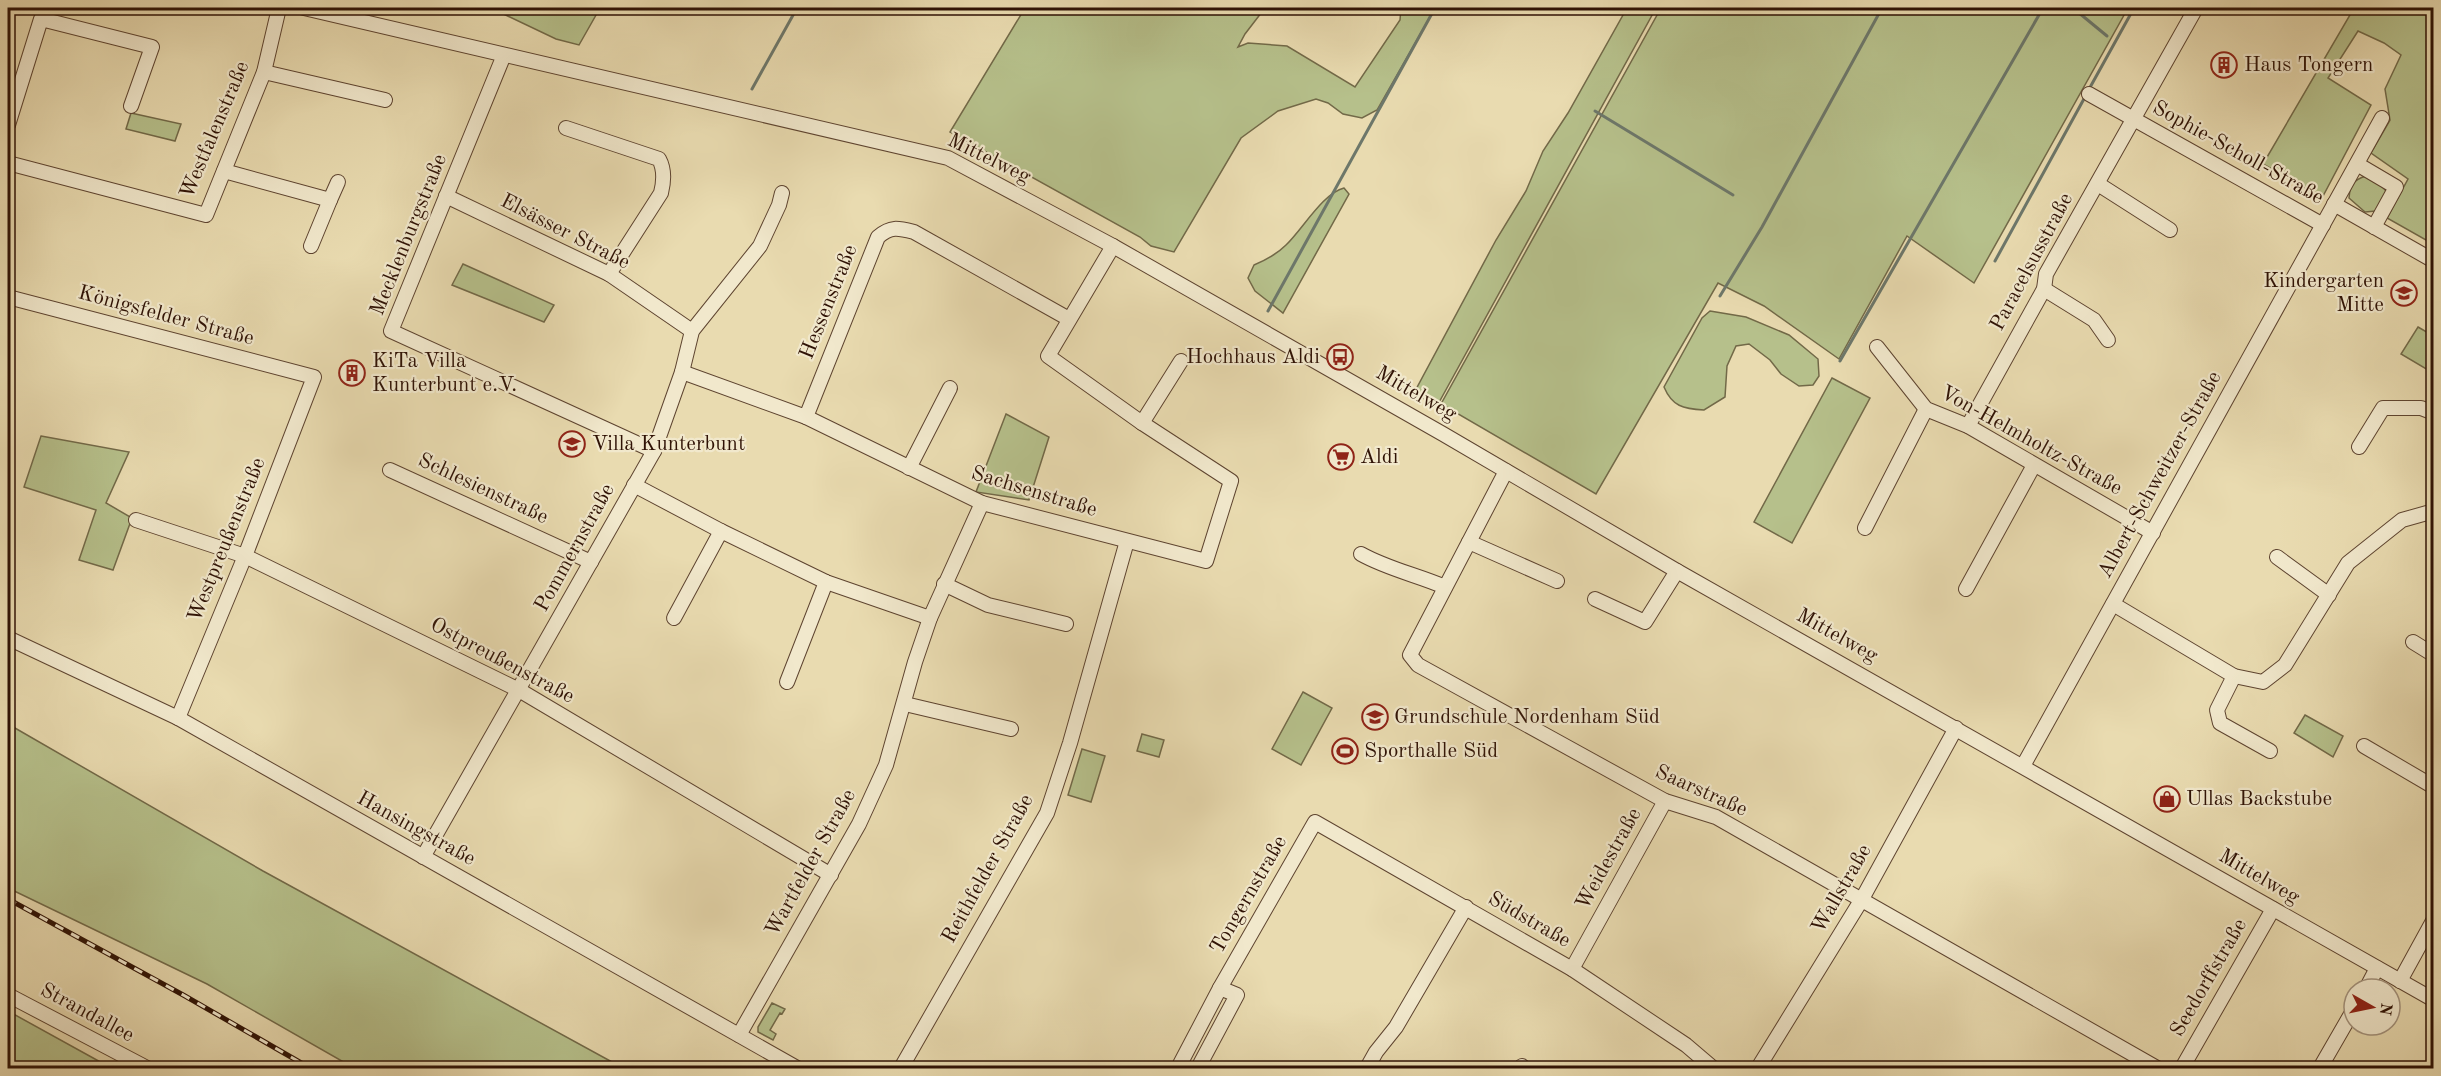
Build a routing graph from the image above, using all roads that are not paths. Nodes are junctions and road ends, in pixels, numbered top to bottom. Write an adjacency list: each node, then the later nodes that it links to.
1 (279, 8): 5 (street, Westfalenstraße)
2 (304, 8): 4 (street, Mittelweg)
3 (2196, 8): 9 (street, Paracelsusstraße)
4 (504, 55): 19 (street, Mecklenburgstraße); 26 (street, Mittelweg)
5 (264, 72): 7 (street); 15 (street, Westfalenstraße)
6 (2089, 94): 9 (street, Sophie-Scholl-Straße)
7 (385, 99)
8 (131, 106): 11 (street)
9 (2132, 118): 17 (street, Paracelsusstraße); 22 (street, Sophie-Scholl-Straße)
10 (2382, 118): 14 (street, Albert-Schweitzer-Straße)
11 (8, 125)
12 (566, 128): 28 (street)
13 (8, 163): 15 (street, Westfalenstraße)
14 (2357, 164): 21 (street, Albert-Schweitzer-Straße); 23 (street)
15 (224, 171): 20 (street)
16 (338, 182): 20 (street)
17 (2098, 184): 24 (street); 29 (street, Paracelsusstraße)
18 (782, 193): 32 (street, Pommernstraße)
19 (446, 196): 28 (street, Elsässer Straße); 45 (street, Mecklenburgstraße)
20 (330, 200): 25 (street)
21 (2334, 204): 22 (street, Albert-Schweitzer-Straße); 23 (street)
22 (2323, 225): 56 (street, Albert-Schweitzer-Straße)
23 (2374, 227): 27 (street)
24 (2170, 230)
25 (311, 246)
26 (1113, 246): 31 (street, Sachsenstraße); 49 (street, Mittelweg)
27 (2433, 261)
28 (609, 274): 32 (street, Elsässer Straße)
29 (2044, 289): 33 (street); 43 (street, Paracelsusstraße)
30 (8, 297): 37 (street, Königsfelder Straße)
31 (1069, 319): 41 (street, Hessenstraße); 42 (street, Sachsenstraße)
32 (692, 331): 36 (street, Pommernstraße)
33 (2108, 340)
34 (1876, 347): 39 (street, Von-Helmholtz-Straße)
35 (1180, 361): 42 (street)
36 (682, 372): 41 (street, Sachsenstraße); 45 (street, Pommernstraße)
37 (314, 377): 60 (street, Westpreußenstraße)
38 (950, 388): 47 (street)
39 (1926, 409): 43 (street, Von-Helmholtz-Straße); 54 (street)
40 (2433, 413): 44 (street)
41 (806, 417): 47 (street, Sachsenstraße)
42 (1142, 423): 57 (street, Sachsenstraße)
43 (1968, 426): 46 (street, Von-Helmholtz-Straße)
44 (2359, 447)
45 (654, 451): 50 (street, Pommernstraße)
46 (2034, 465): 56 (street, Von-Helmholtz-Straße); 68 (street)
47 (909, 468): 51 (street, Sachsenstraße)
48 (390, 470): 62 (street, Schlesienstraße)
49 (1506, 471): 58 (street, Saarstraße); 63 (street, Mittelweg)
50 (634, 485): 55 (street); 62 (street, Pommernstraße)
51 (982, 503): 57 (street, Sachsenstraße); 66 (street, Wartfelder Straße)
52 (2433, 511): 69 (street)
53 (136, 520): 60 (street, Ostpreußenstraße)
54 (1865, 528)
55 (721, 531): 65 (street); 72 (street)
56 (2153, 533): 71 (street, Albert-Schweitzer-Straße)
57 (1127, 542): 110 (street, Reithfelder Straße)
58 (1470, 542): 64 (street); 67 (street, Saarstraße)
59 (1361, 554): 67 (street)
60 (245, 556): 80 (street, Ostpreußenstraße); 82 (street, Westpreußenstraße)
61 (2277, 557): 69 (street)
62 (591, 562): 80 (street, Pommernstraße)
63 (1677, 571): 70 (street); 83 (street, Mittelweg)
64 (1557, 581)
65 (826, 582): 73 (street); 79 (street)
66 (944, 584): 73 (street, Wartfelder Straße); 74 (street)
67 (1445, 586): 89 (street, Saarstraße)
68 (1966, 589)
69 (2329, 595): 78 (street)
70 (1595, 599)
71 (2113, 604): 78 (street); 87 (street, Albert-Schweitzer-Straße)
72 (674, 618)
73 (930, 618): 81 (street, Wartfelder Straße)
74 (1066, 624)
75 (8, 638): 82 (street, Hansingstraße)
76 (2413, 642): 77 (street)
77 (2433, 655)
78 (2234, 676): 86 (street)
79 (787, 682)
80 (519, 690): 91 (street, Pommernstraße); 92 (street, Ostpreußenstraße)
81 (905, 704): 84 (street); 92 (street, Wartfelder Straße)
82 (178, 718): 91 (street, Hansingstraße)
83 (1956, 728): 87 (street, Mittelweg); 93 (street, Wallstraße)
84 (1011, 729)
85 (2364, 746): 88 (street)
86 (2270, 751)
87 (2023, 766): 95 (street, Mittelweg)
88 (2433, 787)
89 (1665, 801): 93 (street, Saarstraße); 98 (street, Weidestraße)
90 (1315, 822): 94 (street, Südstraße); 103 (street, Tongernstraße)
91 (423, 857): 107 (street, Hansingstraße)
92 (831, 875): 107 (street, Wartfelder Straße)
93 (1862, 899): 115 (street, Wallstraße); 116 (street, Saarstraße)
94 (1466, 907): 98 (street, Südstraße); 113 (street)
95 (2273, 909): 97 (street, Mittelweg); 117 (street, Seedorffstraße)
96 (2433, 919): 101 (street)
97 (2377, 968): 99 (street); 100 (street, Mittelweg)
98 (1572, 969): 114 (street, Südstraße)
99 (2372, 977)
100 (2393, 977)
101 (2402, 977)
102 (2402, 982): 105 (street, Mittelweg)
103 (1220, 988): 111 (street, Tongernstraße); 112 (street, Tongernstraße)
104 (8, 995): 108 (street, Strandallee)
105 (2433, 1000)
106 (2342, 1030): 118 (street)
107 (739, 1035): 109 (street, Hansingstraße)
108 (147, 1068)
109 (797, 1068)
110 (901, 1068)
111 (1178, 1068)
112 (1198, 1068)
113 (1367, 1068)
114 (1713, 1068)
115 (1757, 1068)
116 (2157, 1068)
117 (2182, 1068)
118 (2320, 1068)

